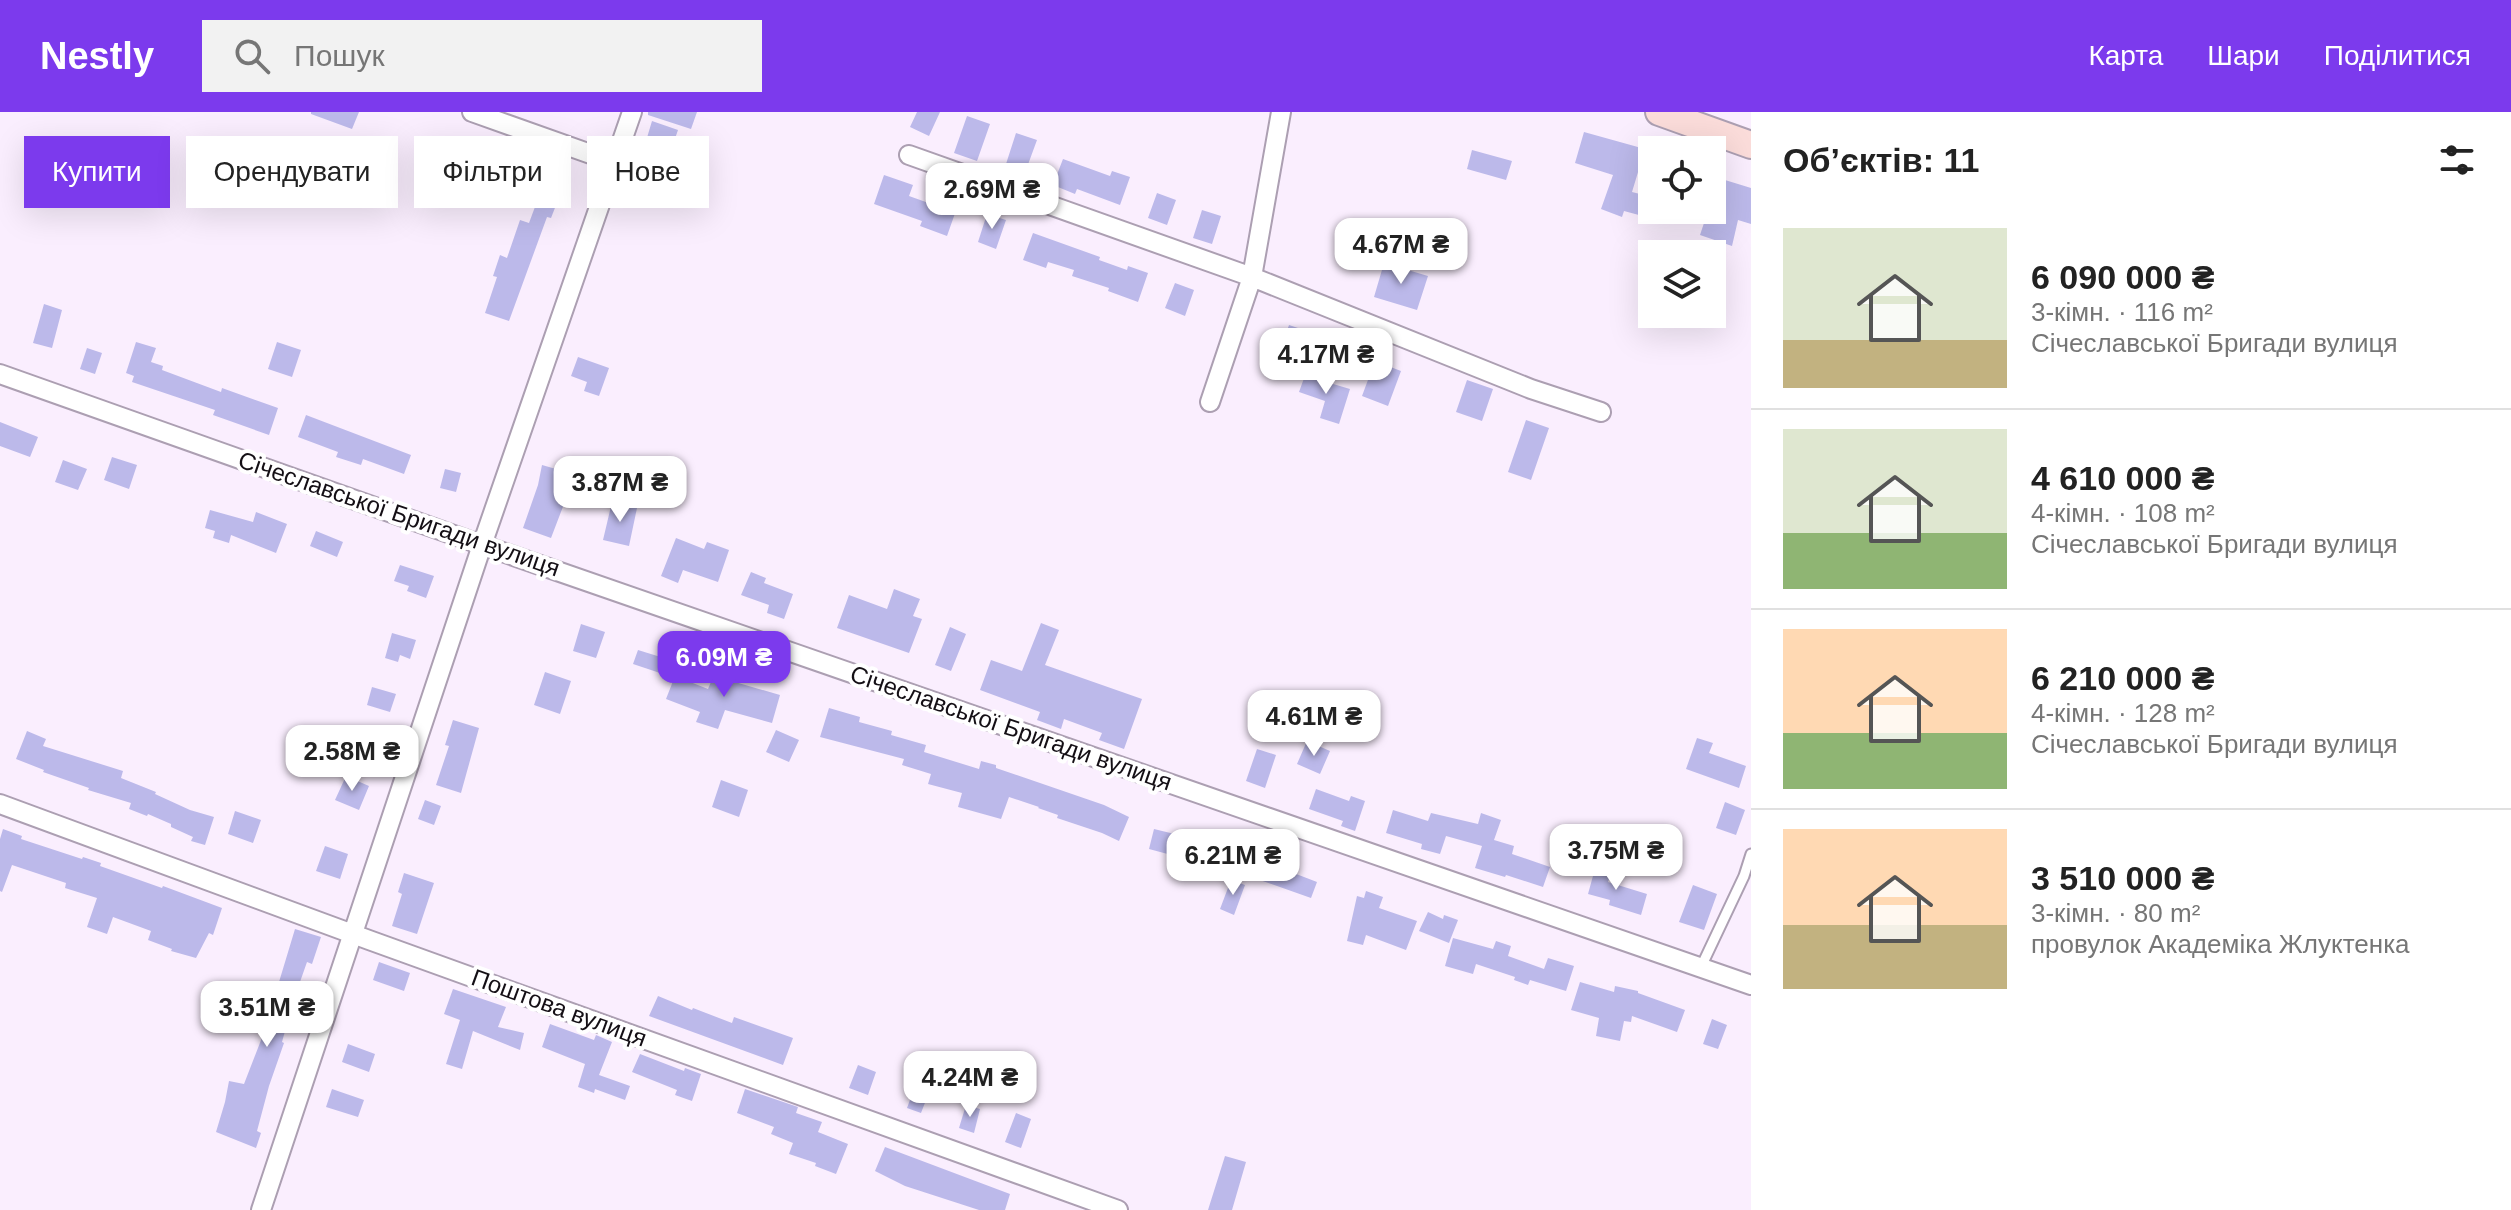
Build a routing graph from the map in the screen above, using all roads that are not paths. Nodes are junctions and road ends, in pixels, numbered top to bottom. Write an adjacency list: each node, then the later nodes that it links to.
1 (472, 112): 7 (street)
2 (632, 112): 5 (street)
3 (1281, 112): 10 (street)
4 (1659, 112): 6 (street)
5 (624, 136)
6 (1751, 145)
7 (587, 153)
8 (909, 155): 10 (street)
9 (600, 208): 14 (street)
10 (1252, 277): 12 (street); 13 (street)
11 (0, 374): 14 (street, Січеславської Бригади вулиця)
12 (1210, 402)
13 (1601, 412)
14 (482, 545): 17 (street); 18 (street, Січеславської Бригади вулиця)
15 (0, 804): 17 (street, Поштова вулиця)
16 (1751, 854): 18 (lane)
17 (352, 932): 20 (street); 21 (street, Поштова вулиця)
18 (1701, 967): 19 (street, Січеславської Бригади вулиця)
19 (1751, 985)
20 (261, 1210)
21 (1118, 1210)

